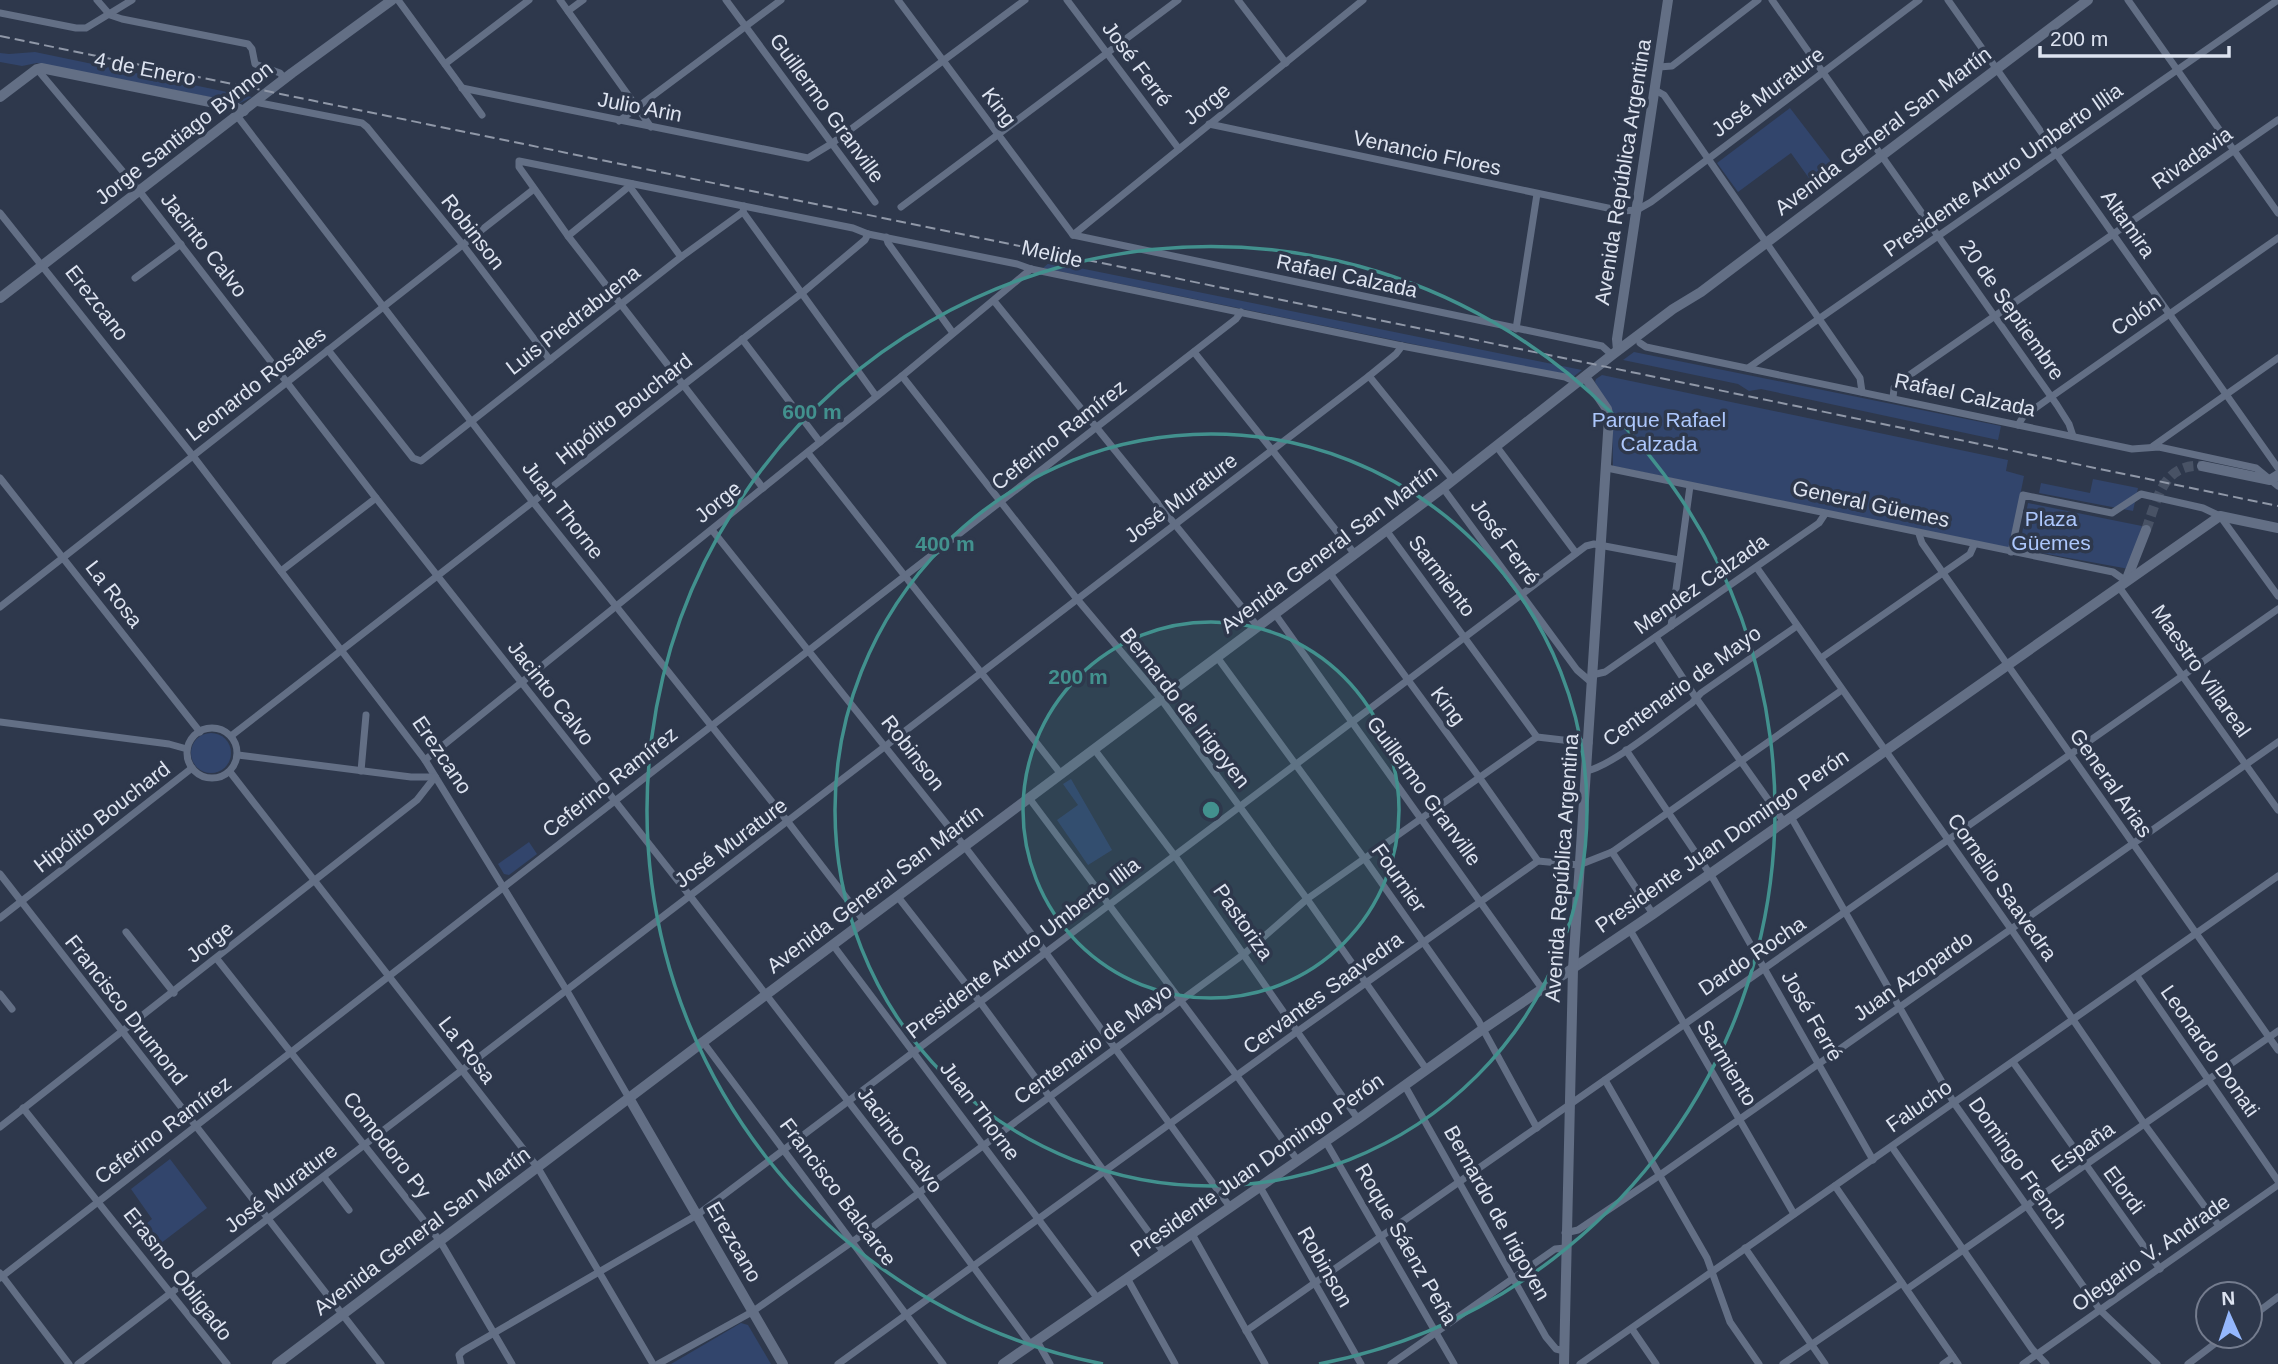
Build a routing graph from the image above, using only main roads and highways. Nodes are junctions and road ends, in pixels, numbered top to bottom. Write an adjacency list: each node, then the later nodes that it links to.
1 (392, 0): 5 (main road, Jorge Santiago Bynnon)
2 (1668, 0): 8 (main road, Avenida República Argentina)
3 (2088, 0): 6 (main road, Avenida General San Martín)
4 (0, 97): 5 (main road, 4 de Enero)
5 (241, 114): 7 (main road, Jorge Santiago Bynnon)
6 (1701, 292): 8 (main road, Avenida General San Martín); 9 (main road, Avenida General San Martín)
7 (0, 298)
8 (1615, 352): 9 (main road, Avenida General San Martín)
9 (1582, 382): 15 (main road, Avenida República Argentina); 16 (main road, Avenida General San Martín)
10 (2202, 466): 11 (main road)
11 (2275, 481)
12 (2278, 528): 14 (main road, Presidente Juan Domingo Perón)
13 (2146, 530): 14 (main road)
14 (2123, 584): 15 (main road, Presidente Juan Domingo Perón)
15 (1573, 969): 19 (main road, Presidente Juan Domingo Perón); 20 (main road, Avenida República Argentina)
16 (628, 1098): 17 (main road, Avenida General San Martín); 18 (main road, Erezcano)
17 (277, 1364)
18 (783, 1364)
19 (1003, 1364)
20 (1564, 1364)

